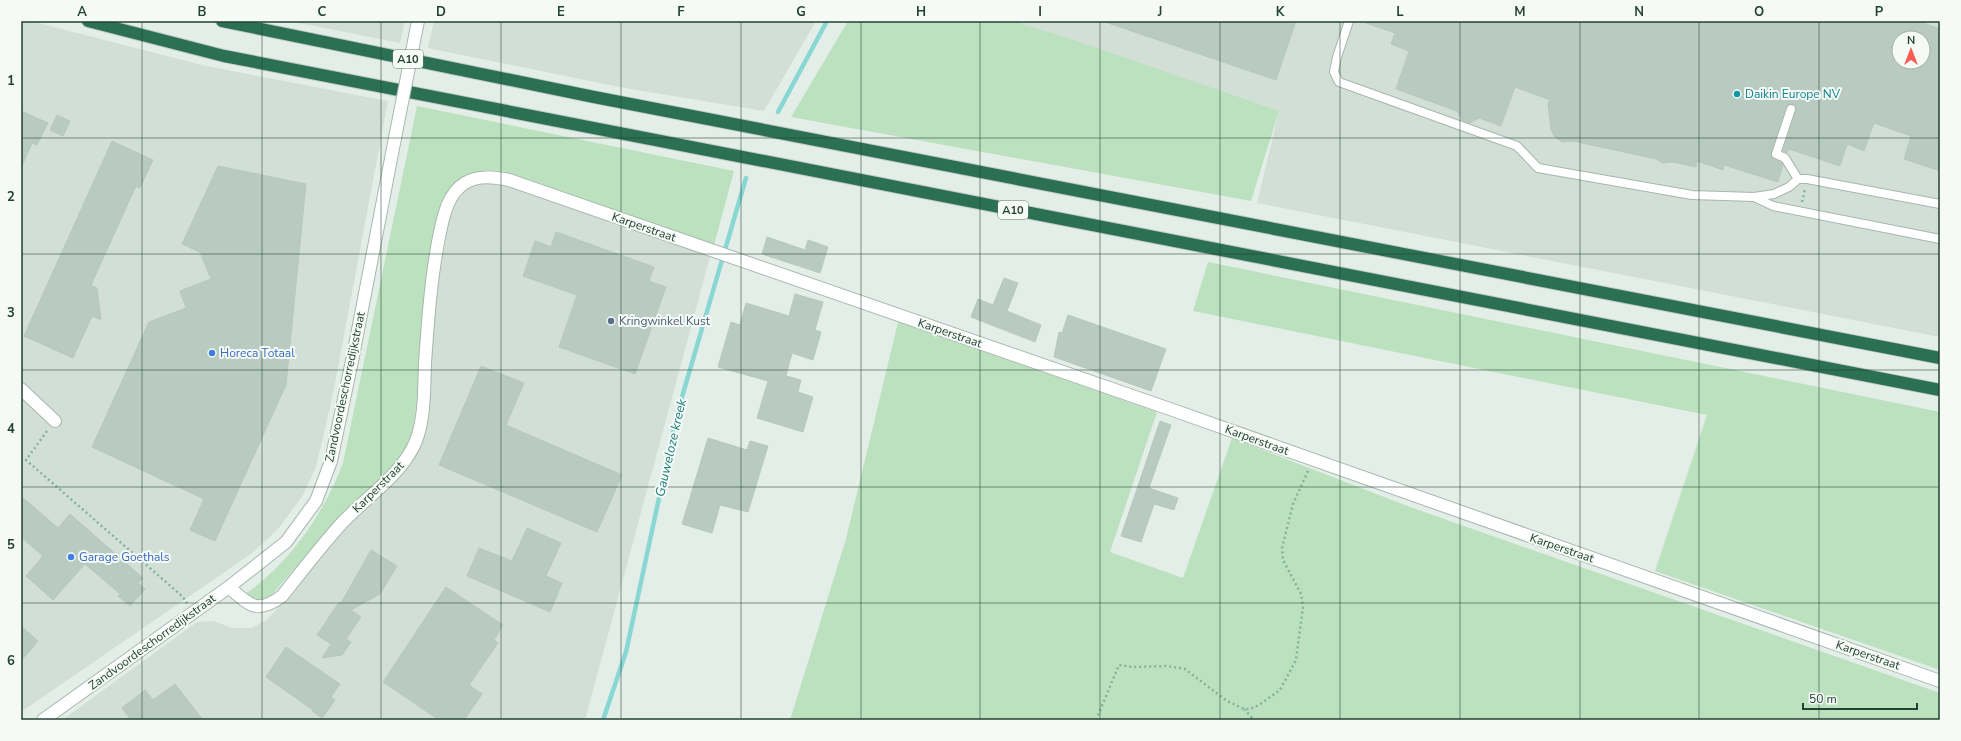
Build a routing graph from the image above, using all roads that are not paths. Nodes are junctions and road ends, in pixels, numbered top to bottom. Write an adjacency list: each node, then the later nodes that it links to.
1 (88, 21): 12 (highway, A10)
2 (222, 21): 10 (highway, A10)
3 (418, 21): 14 (street, Zandvoordeschorredijkstraat, bridge)
4 (1349, 21): 7 (lane)
5 (1791, 109): 6 (lane)
6 (1802, 179): 7 (lane); 8 (lane)
7 (1754, 197): 9 (lane)
8 (1940, 204)
9 (1940, 239)
10 (1940, 358)
11 (21, 389): 13 (street)
12 (1940, 390)
13 (55, 421)
14 (229, 587): 15 (street, Karperstraat); 16 (street, Zandvoordeschorredijkstraat)
15 (1940, 681)
16 (43, 720)

